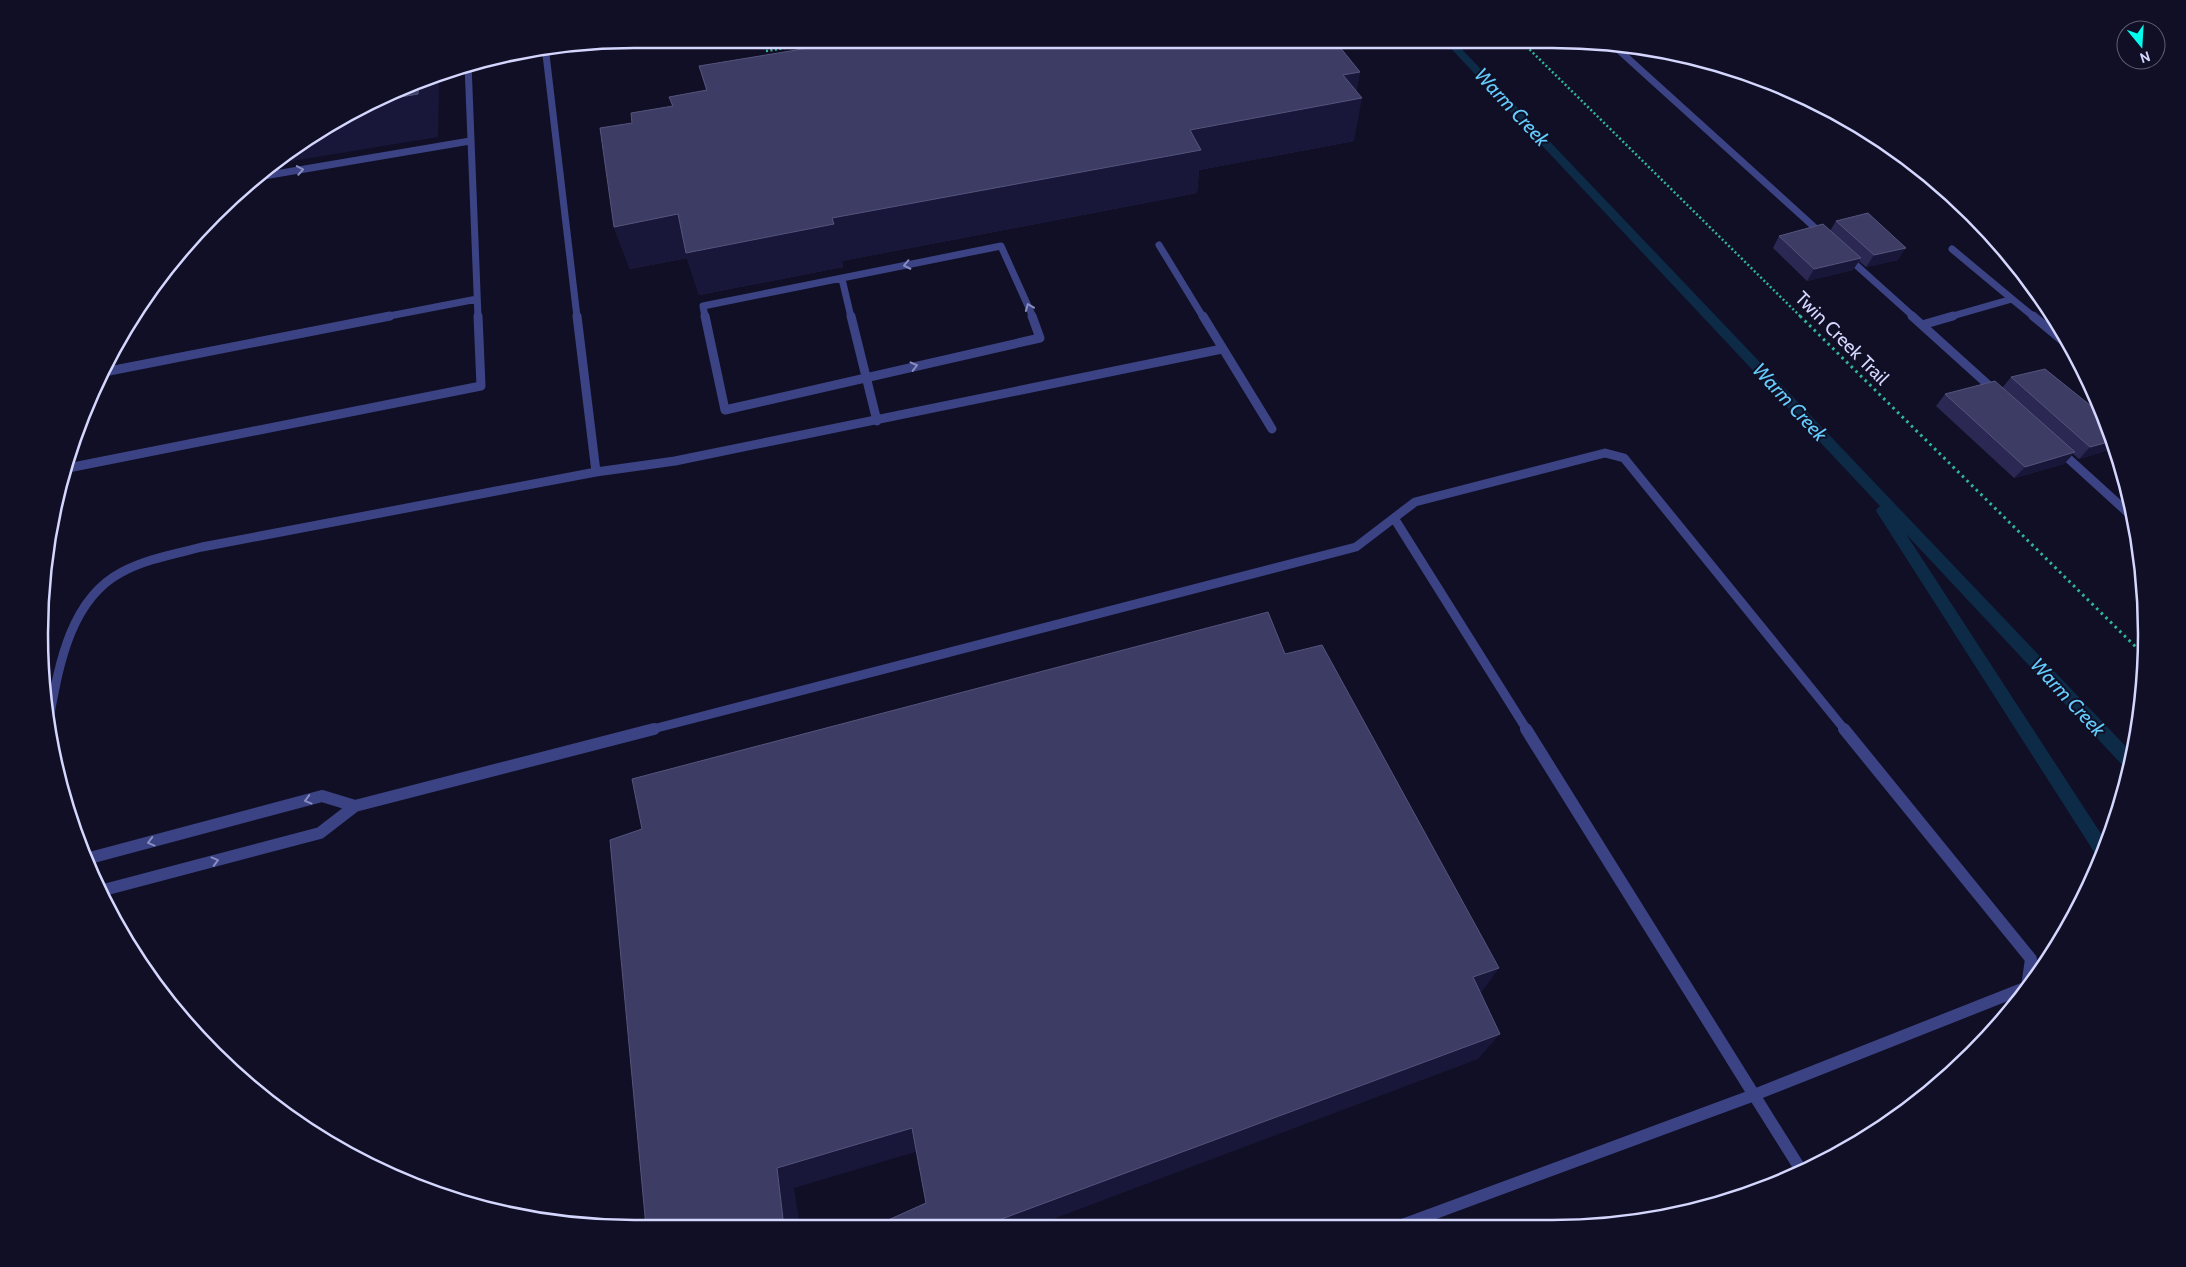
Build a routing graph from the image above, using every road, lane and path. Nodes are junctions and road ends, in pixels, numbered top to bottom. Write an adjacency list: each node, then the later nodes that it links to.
1 (784, 48): 3 (path)
2 (1528, 48): 29 (path, Twin Creek Trail)
3 (766, 51)
4 (1621, 52): 10 (lane)
5 (546, 55): 26 (lane)
6 (468, 71): 7 (lane)
7 (470, 142): 8 (lane, one-way to 7); 14 (lane)
8 (269, 175)
9 (1159, 245): 18 (lane)
10 (1833, 245)
11 (1952, 249): 15 (lane)
12 (1840, 251): 16 (lane)
13 (842, 279): 20 (lane); 20 (lane); 20 (lane, one-way to 13)
14 (477, 299): 19 (lane); 25 (lane)
15 (2012, 299): 16 (lane); 17 (lane)
16 (1922, 325): 21 (lane)
17 (2057, 336)
18 (1222, 349): 22 (lane); 23 (lane)
19 (110, 371)
20 (867, 378): 22 (lane)
21 (2001, 397)
22 (877, 421): 26 (lane)
23 (1272, 429)
24 (2051, 442): 27 (lane)
25 (72, 467)
26 (596, 472): 30 (lane)
27 (2125, 510)
28 (1394, 517): 31 (lane); 34 (lane); 36 (lane)
29 (2138, 649)
30 (52, 704)
31 (355, 806): 32 (lane, one-way to 32); 33 (lane, one-way to 31)
32 (92, 857)
33 (106, 889)
34 (2029, 974)
35 (2016, 991): 36 (lane)
36 (1754, 1095): 37 (lane); 38 (lane)
37 (1799, 1165)
38 (1416, 1220)

